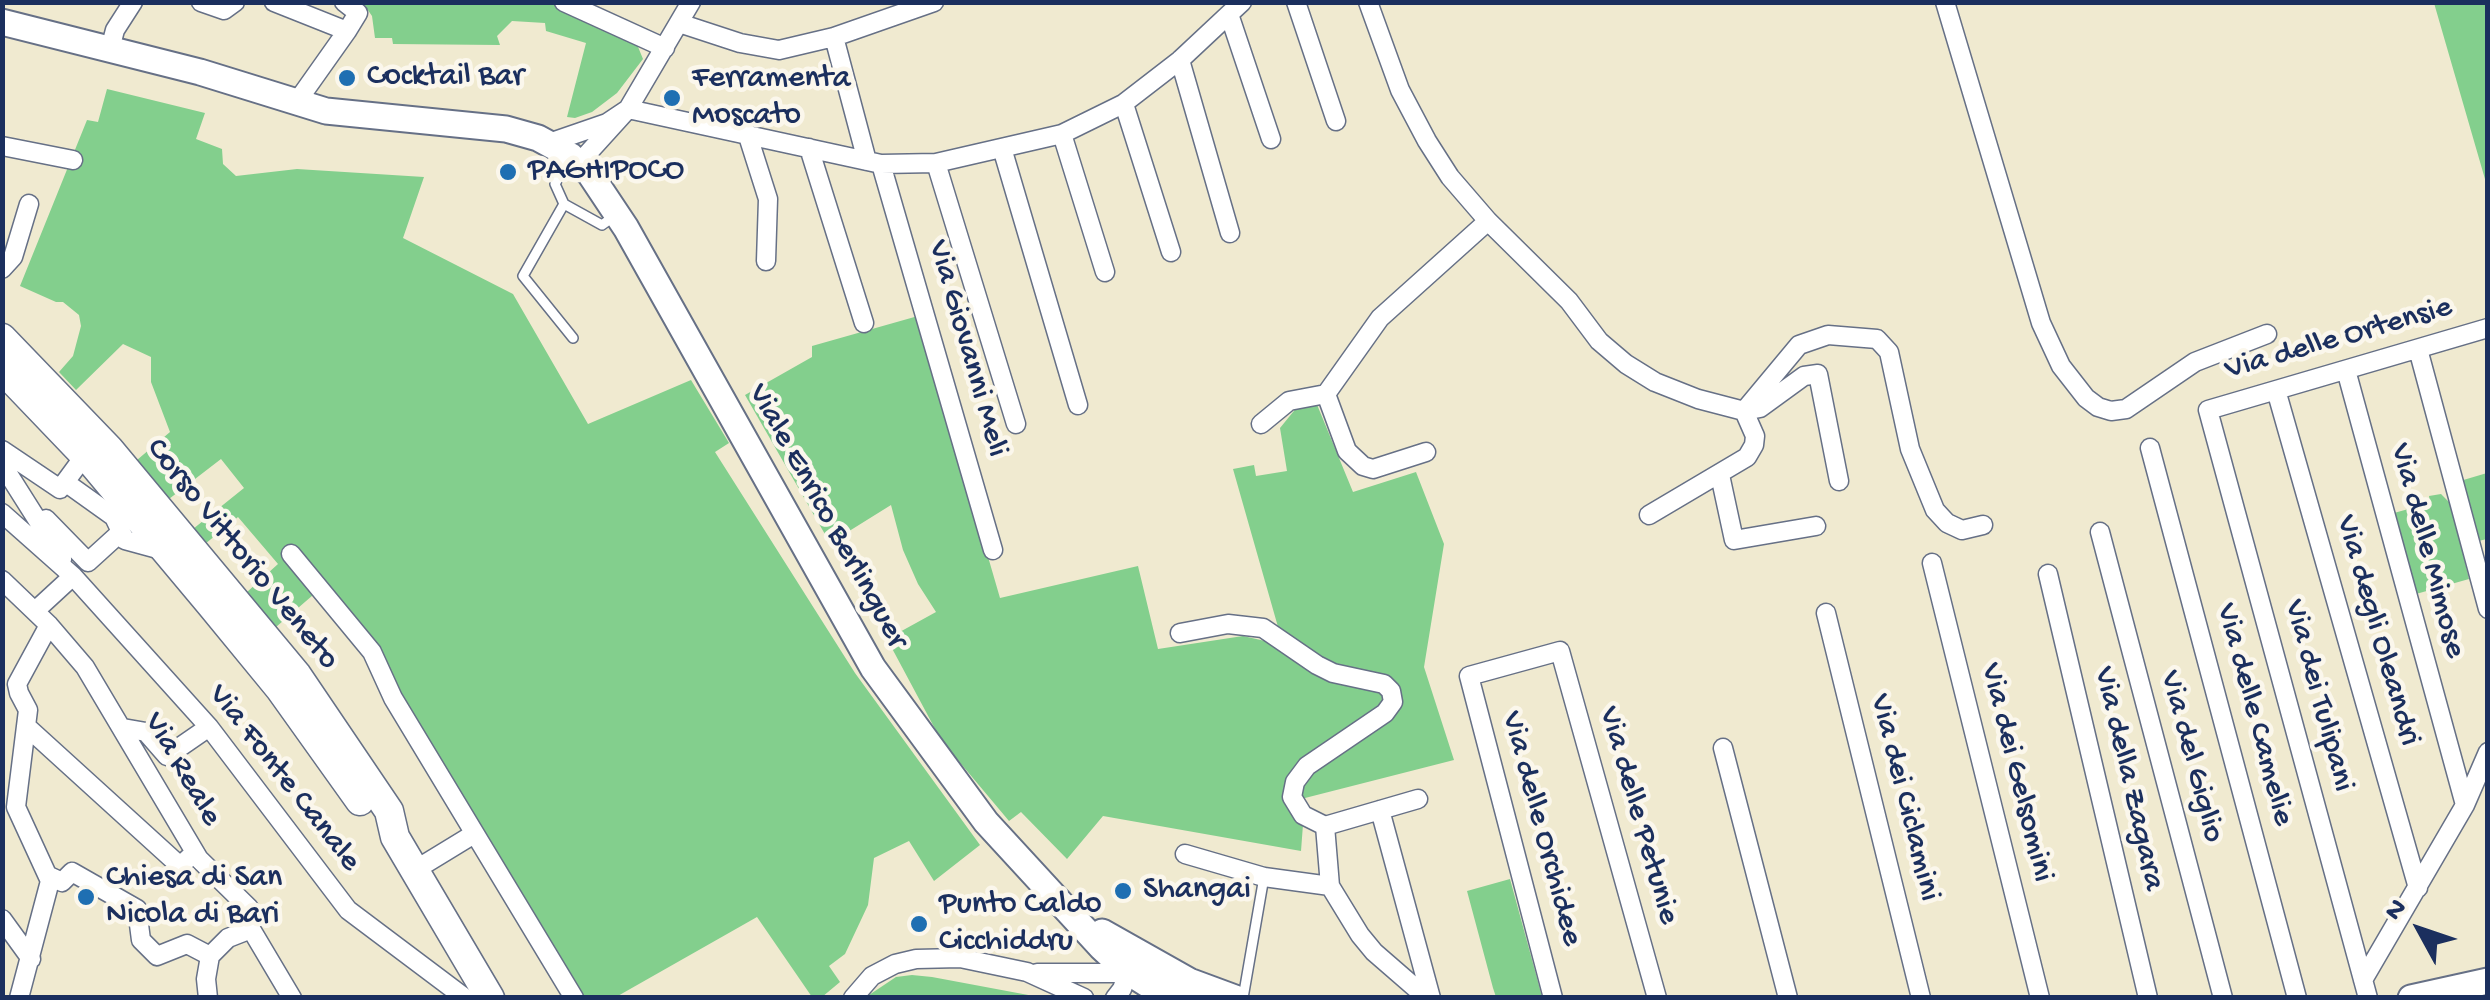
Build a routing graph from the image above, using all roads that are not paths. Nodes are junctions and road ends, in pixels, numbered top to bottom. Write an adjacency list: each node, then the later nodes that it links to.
1 (133, 2): 18 (street)
2 (200, 2): 3 (street)
3 (235, 2)
4 (274, 2): 15 (street)
5 (344, 2): 15 (street)
6 (564, 2): 17 (street)
7 (690, 2): 14 (street)
8 (934, 2): 16 (street)
9 (1296, 2): 23 (street)
10 (1368, 2): 37 (street)
11 (1945, 2): 45 (street)
12 (1236, 10): 19 (street); 26 (street)
13 (2, 22): 18 (main road)
14 (679, 24): 16 (street); 17 (street)
15 (347, 30): 20 (street)
16 (834, 38): 32 (street, Via Giovanni Meli)
17 (665, 48): 22 (street)
18 (110, 49): 20 (main road)
19 (1180, 60): 21 (street); 38 (street)
20 (296, 103): 30 (main road)
21 (1124, 104): 25 (street); 39 (street)
22 (628, 109): 24 (street); 30 (street); 30 (street)
23 (1336, 120)
24 (748, 134): 28 (street); 40 (street)
25 (1062, 134): 29 (street); 42 (street)
26 (1272, 139)
27 (2, 146): 31 (street)
28 (809, 148): 32 (street); 43 (street)
29 (1002, 148): 33 (street); 53 (street)
30 (566, 154): 35 (lane); 36 (main road, Viale Enrico Berlinguer)
31 (73, 160)
32 (874, 163): 33 (street); 74 (street, Via Giovanni Meli)
33 (936, 164): 56 (street)
34 (29, 204): 41 (street)
35 (564, 204): 36 (lane); 47 (lane)
36 (618, 215): 104 (main road, Viale Enrico Berlinguer)
37 (1488, 221): 52 (street); 55 (street)
38 (1230, 233)
39 (1170, 252)
40 (766, 261)
41 (2, 269)
42 (1105, 272)
43 (864, 323)
44 (2487, 329): 48 (street, Via delle Ortensie)
45 (2267, 334)
46 (2, 338): 96 (main road, Corso Vittorio Veneto)
47 (573, 338)
48 (2418, 348): 50 (street, Via delle Ortensie); 80 (street)
49 (2, 370): 61 (main road, Corso Vittorio Veneto)
50 (2346, 370): 51 (street, Via delle Ortensie); 92 (street, Via delle Mimose)
51 (2276, 390): 54 (street, Via delle Ortensie); 103 (street, Via degli Oleandri)
52 (1326, 394): 57 (street); 60 (street)
53 (1078, 405)
54 (2208, 410): 114 (street, Via dei Tulipani)
55 (1744, 411): 63 (street); 66 (street); 69 (street)
56 (1016, 424)
57 (1261, 424)
58 (2150, 448): 135 (street, Via delle Camelie)
59 (2, 450): 64 (street)
60 (1426, 452)
61 (85, 455): 65 (street); 73 (main road, Corso Vittorio Veneto)
62 (2, 464): 78 (street)
63 (1720, 475): 68 (street); 70 (street)
64 (44, 477): 65 (street); 71 (street)
65 (65, 482): 71 (street)
66 (1839, 482)
67 (2, 513): 78 (street)
68 (1649, 515)
69 (1984, 525)
70 (1816, 526)
71 (121, 532): 73 (street)
72 (2100, 532): 134 (street, Via del Giglio)
73 (162, 546): 96 (main road, Corso Vittorio Veneto)
74 (993, 550)
75 (291, 554): 95 (street)
76 (1932, 563): 132 (street, Via dei Gelsomini)
77 (2048, 574): 133 (street, Via della Zagara)
78 (73, 576): 81 (street); 87 (street, Via Fonte Canale)
79 (2, 580): 81 (street, Via Reale)
80 (2488, 609)
81 (35, 611): 83 (street, Via Reale)
82 (1826, 612): 131 (street, Via dei Ciclamini)
83 (49, 626): 86 (street); 88 (street, Via Reale)
84 (1180, 633): 94 (street)
85 (1560, 651): 128 (street, Via delle Orchidee); 129 (street, Via delle Petunie)
86 (26, 726): 97 (street); 100 (street)
87 (209, 727): 88 (street); 119 (street, Via Fonte Canale)
88 (123, 728): 97 (street, Via Reale)
89 (1722, 748): 130 (street)
90 (2488, 752): 92 (street)
91 (1418, 798): 93 (street)
92 (2465, 805): 103 (street)
93 (1380, 810): 94 (street); 127 (street)
94 (1324, 826): 102 (street)
95 (474, 834): 99 (street); 121 (street)
96 (395, 837): 99 (main road, Corso Vittorio Veneto)
97 (194, 852): 106 (street, Via Reale)
98 (1185, 854): 101 (street)
99 (415, 870): 120 (main road, Corso Vittorio Veneto)
100 (49, 876): 108 (street); 109 (street)
101 (1264, 876): 102 (street); 126 (lane)
102 (1330, 886): 127 (street)
103 (2418, 888): 114 (street)
104 (1069, 910): 107 (main road); 111 (main road)
105 (2, 919): 109 (street)
106 (251, 929): 108 (street); 118 (street, Via Reale)
107 (1121, 944): 111 (street); 113 (main road)
108 (210, 956): 117 (street)
109 (31, 960): 116 (street)
110 (1026, 972): 111 (street); 122 (street); 123 (street)
111 (1128, 972): 113 (main road); 124 (street)
112 (2488, 981): 115 (main road)
113 (1187, 989): 125 (main road)
114 (2365, 989)
115 (2450, 993): 136 (main road)
116 (19, 998)
117 (208, 998)
118 (292, 998)
119 (465, 998)
120 (490, 998)
121 (574, 998)
122 (853, 998)
123 (1084, 998)
124 (1115, 998)
125 (1234, 998)
126 (1243, 998)
127 (1429, 998)
128 (1552, 998)
129 (1657, 998)
130 (1788, 998)
131 (1921, 998)
132 (2040, 998)
133 (2148, 998)
134 (2223, 998)
135 (2298, 998)
136 (2411, 998)

